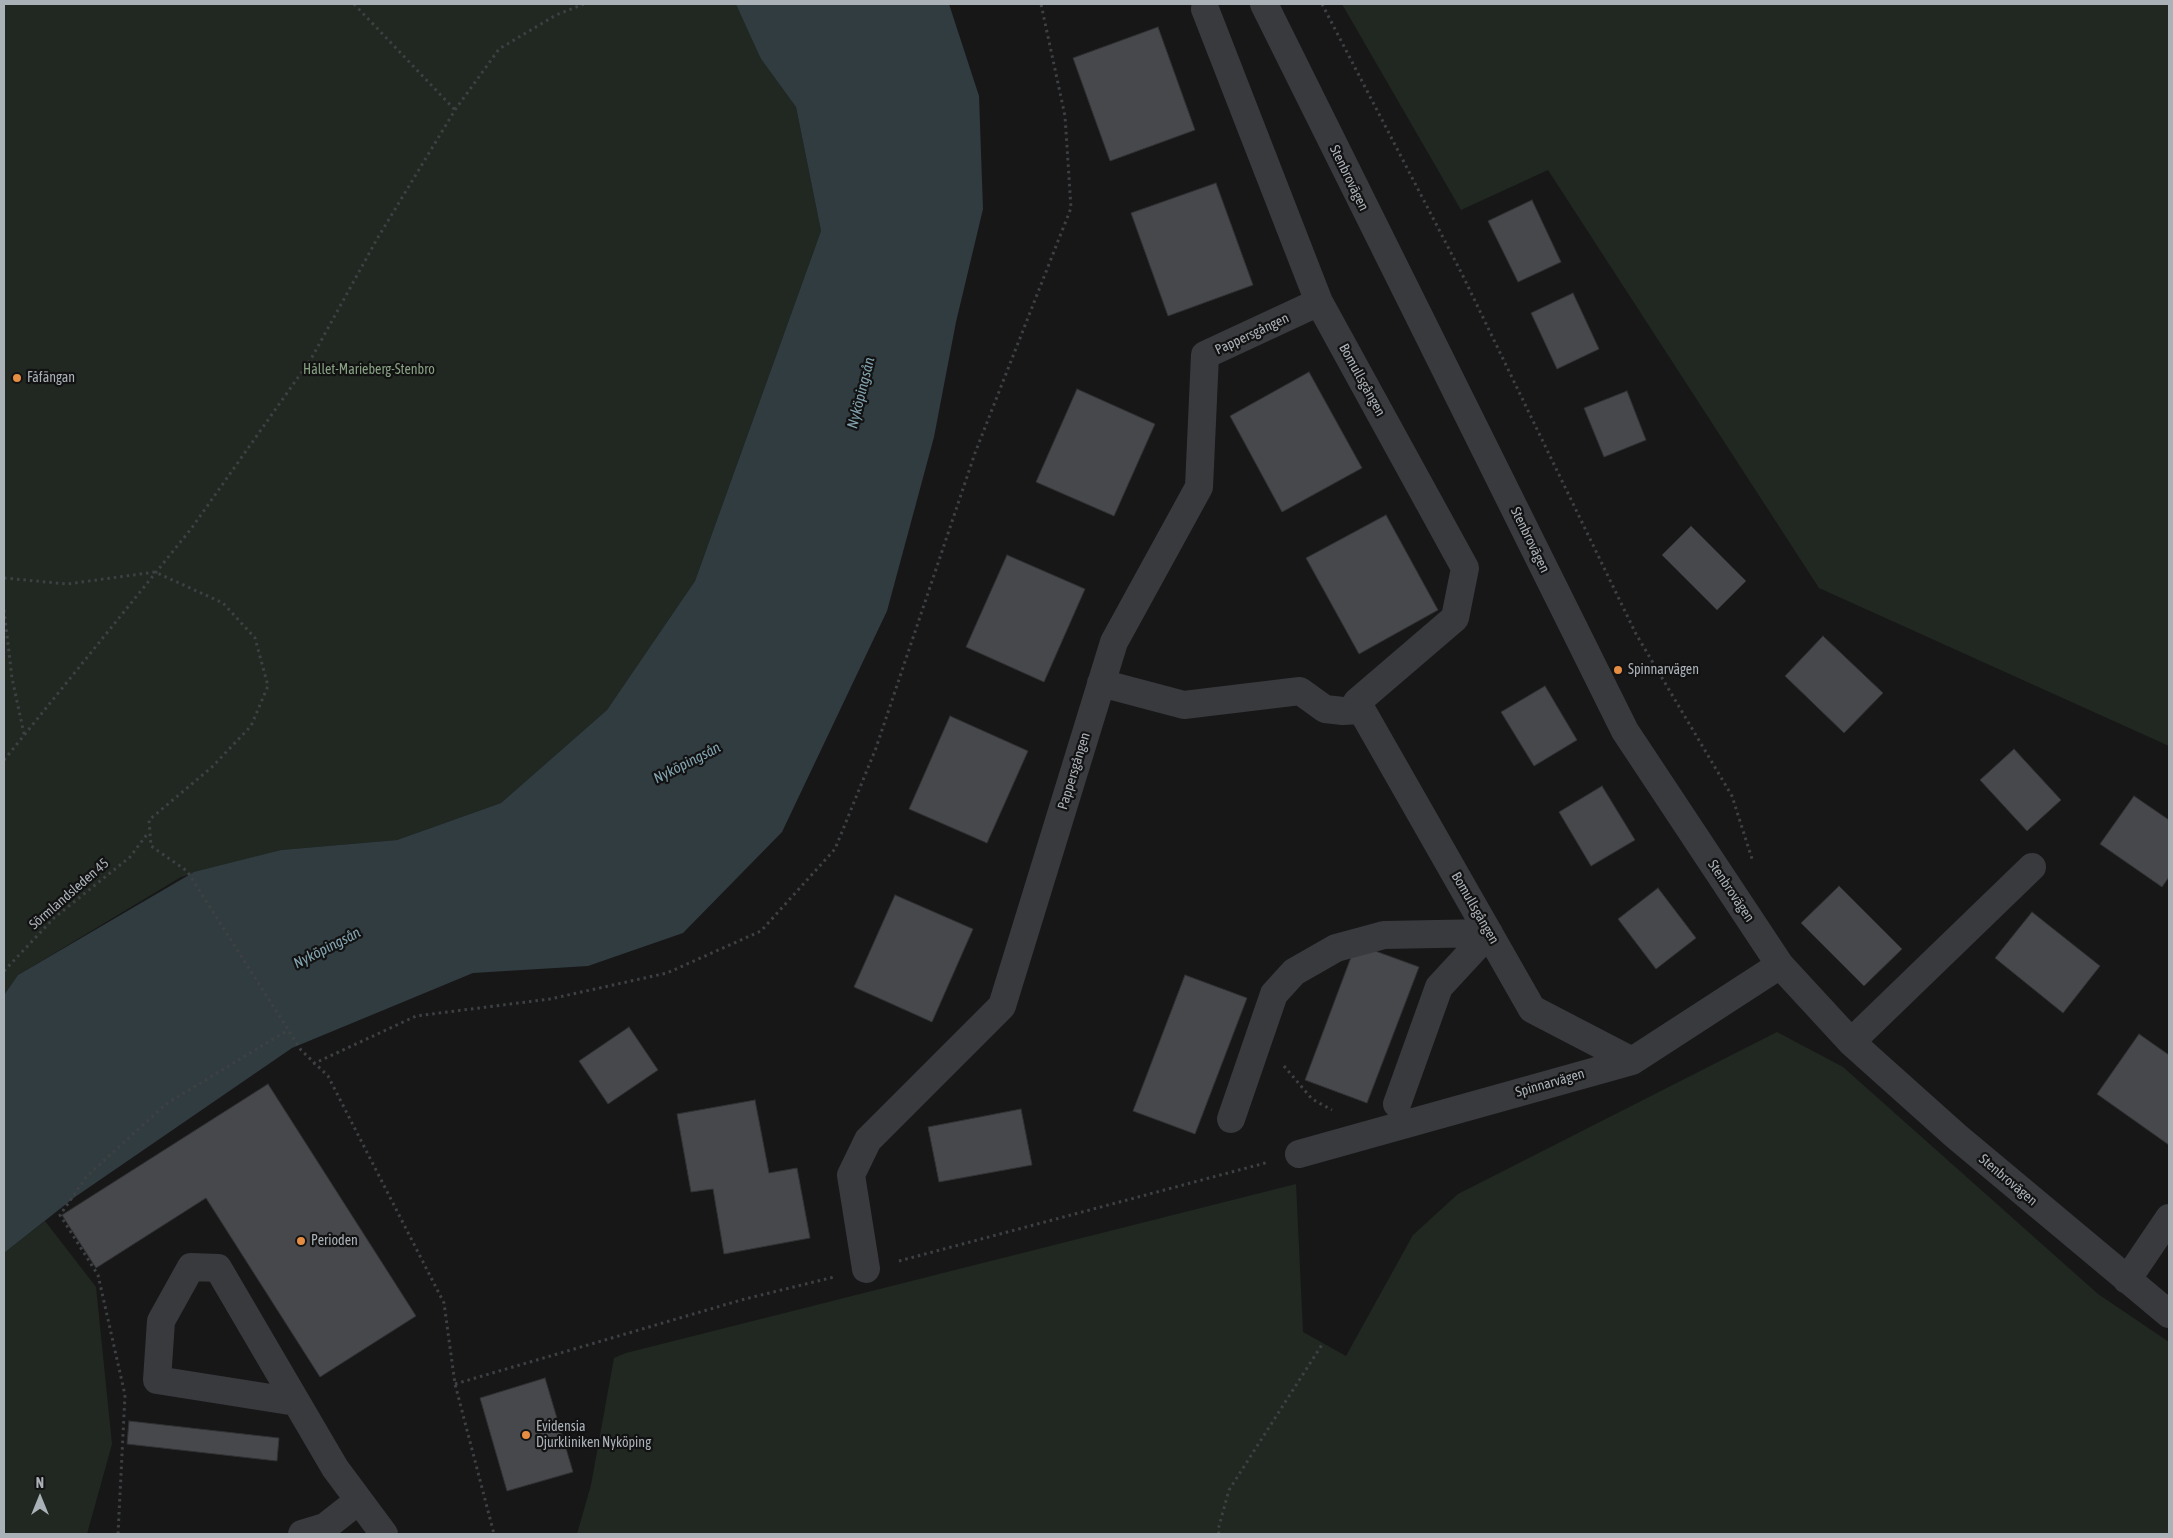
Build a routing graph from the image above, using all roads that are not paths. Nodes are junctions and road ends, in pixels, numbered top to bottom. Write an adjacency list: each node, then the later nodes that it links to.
1 (1264, 4): 8 (street, Stenbrovägen)
2 (1206, 9): 3 (street, Bomullsgången)
3 (1319, 302): 4 (street, Pappersgången); 5 (street, Bomullsgången)
4 (1101, 683): 5 (street); 15 (street, Pappersgången)
5 (1361, 710): 7 (street, Bomullsgången)
6 (2032, 868): 9 (street)
7 (1489, 934): 10 (street, Bomullsgången); 11 (street); 12 (street)
8 (1780, 965): 9 (street, Stenbrovägen); 10 (street, Spinnarvägen)
9 (1851, 1042): 16 (street, Stenbrovägen)
10 (1632, 1060): 13 (street, Spinnarvägen)
11 (1397, 1104)
12 (1231, 1119)
13 (1299, 1154)
14 (2169, 1218): 16 (street)
15 (866, 1269)
16 (2127, 1280): 17 (street, Stenbrovägen)
17 (2169, 1314)
18 (296, 1402): 18 (street); 19 (street)
19 (358, 1501): 20 (street); 21 (street)
20 (302, 1534)
21 (384, 1534)

